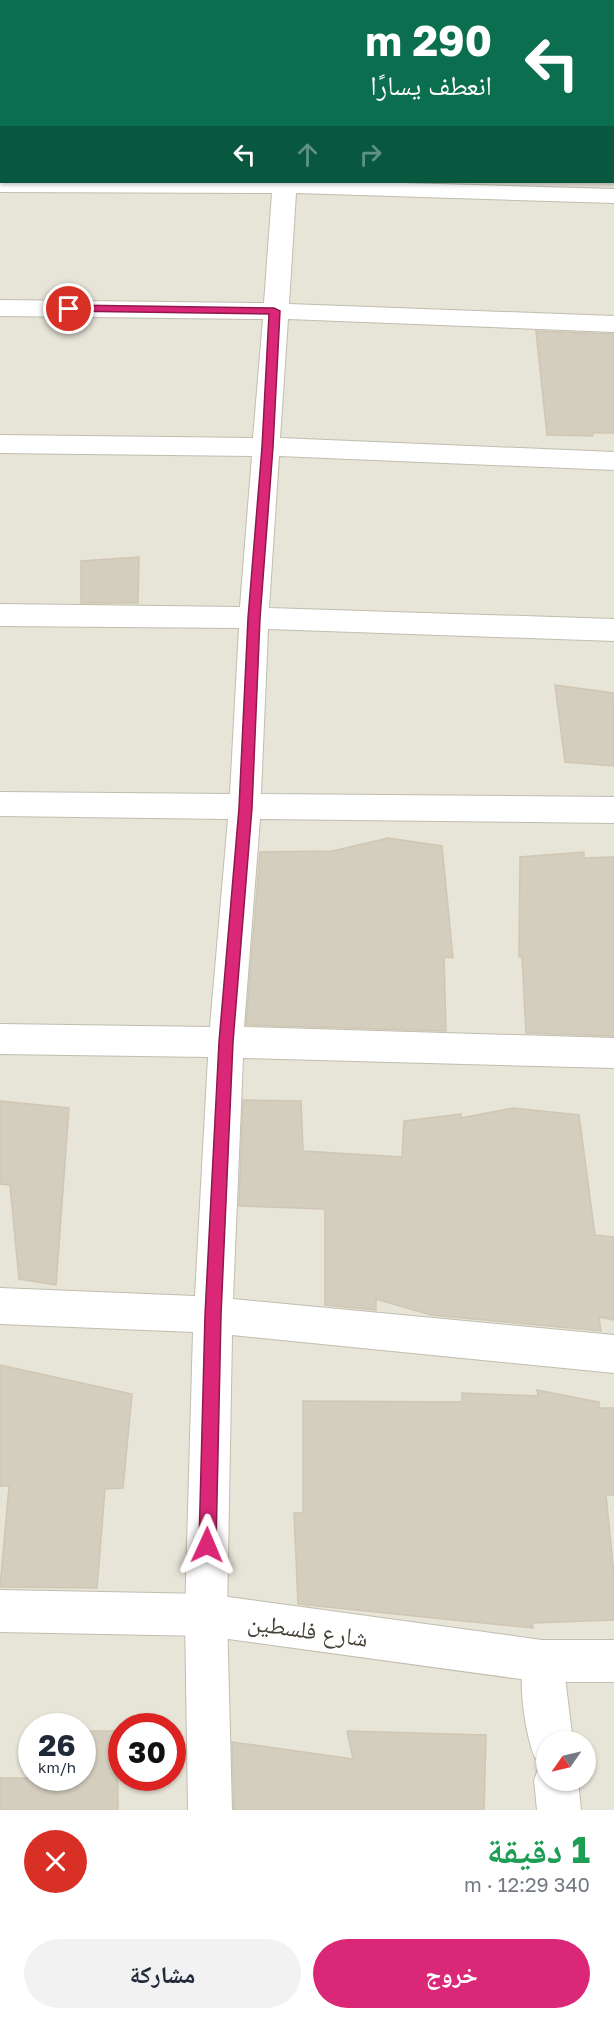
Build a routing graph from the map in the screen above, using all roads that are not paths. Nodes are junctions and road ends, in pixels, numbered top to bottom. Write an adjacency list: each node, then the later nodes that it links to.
1 (285, 184): 2 (street); 3 (street); 5 (street)
2 (0, 185)
3 (614, 196)
4 (0, 308): 5 (street)
5 (274, 311): 6 (street); 8 (street)
6 (614, 324)
7 (0, 444): 8 (street)
8 (268, 447): 9 (street); 11 (street)
9 (614, 461)
10 (0, 615): 11 (street)
11 (254, 618): 12 (street); 14 (street)
12 (614, 630)
13 (0, 804): 14 (street)
14 (245, 808): 15 (street); 17 (street)
15 (614, 810)
16 (0, 1040): 17 (street)
17 (226, 1042): 18 (street); 20 (street)
18 (614, 1053)
19 (0, 1306): 20 (street)
20 (213, 1315): 21 (street); 23 (street)
21 (614, 1354)
22 (0, 1611): 23 (street, شارع فلسطين)
23 (206, 1615): 24 (street, شارع فلسطين); 28 (street)
24 (542, 1661): 25 (street, شارع فلسطين); 26 (street)
25 (614, 1661)
26 (550, 1731)
27 (557, 1791): 29 (street)
28 (210, 1810)
29 (559, 1810)

